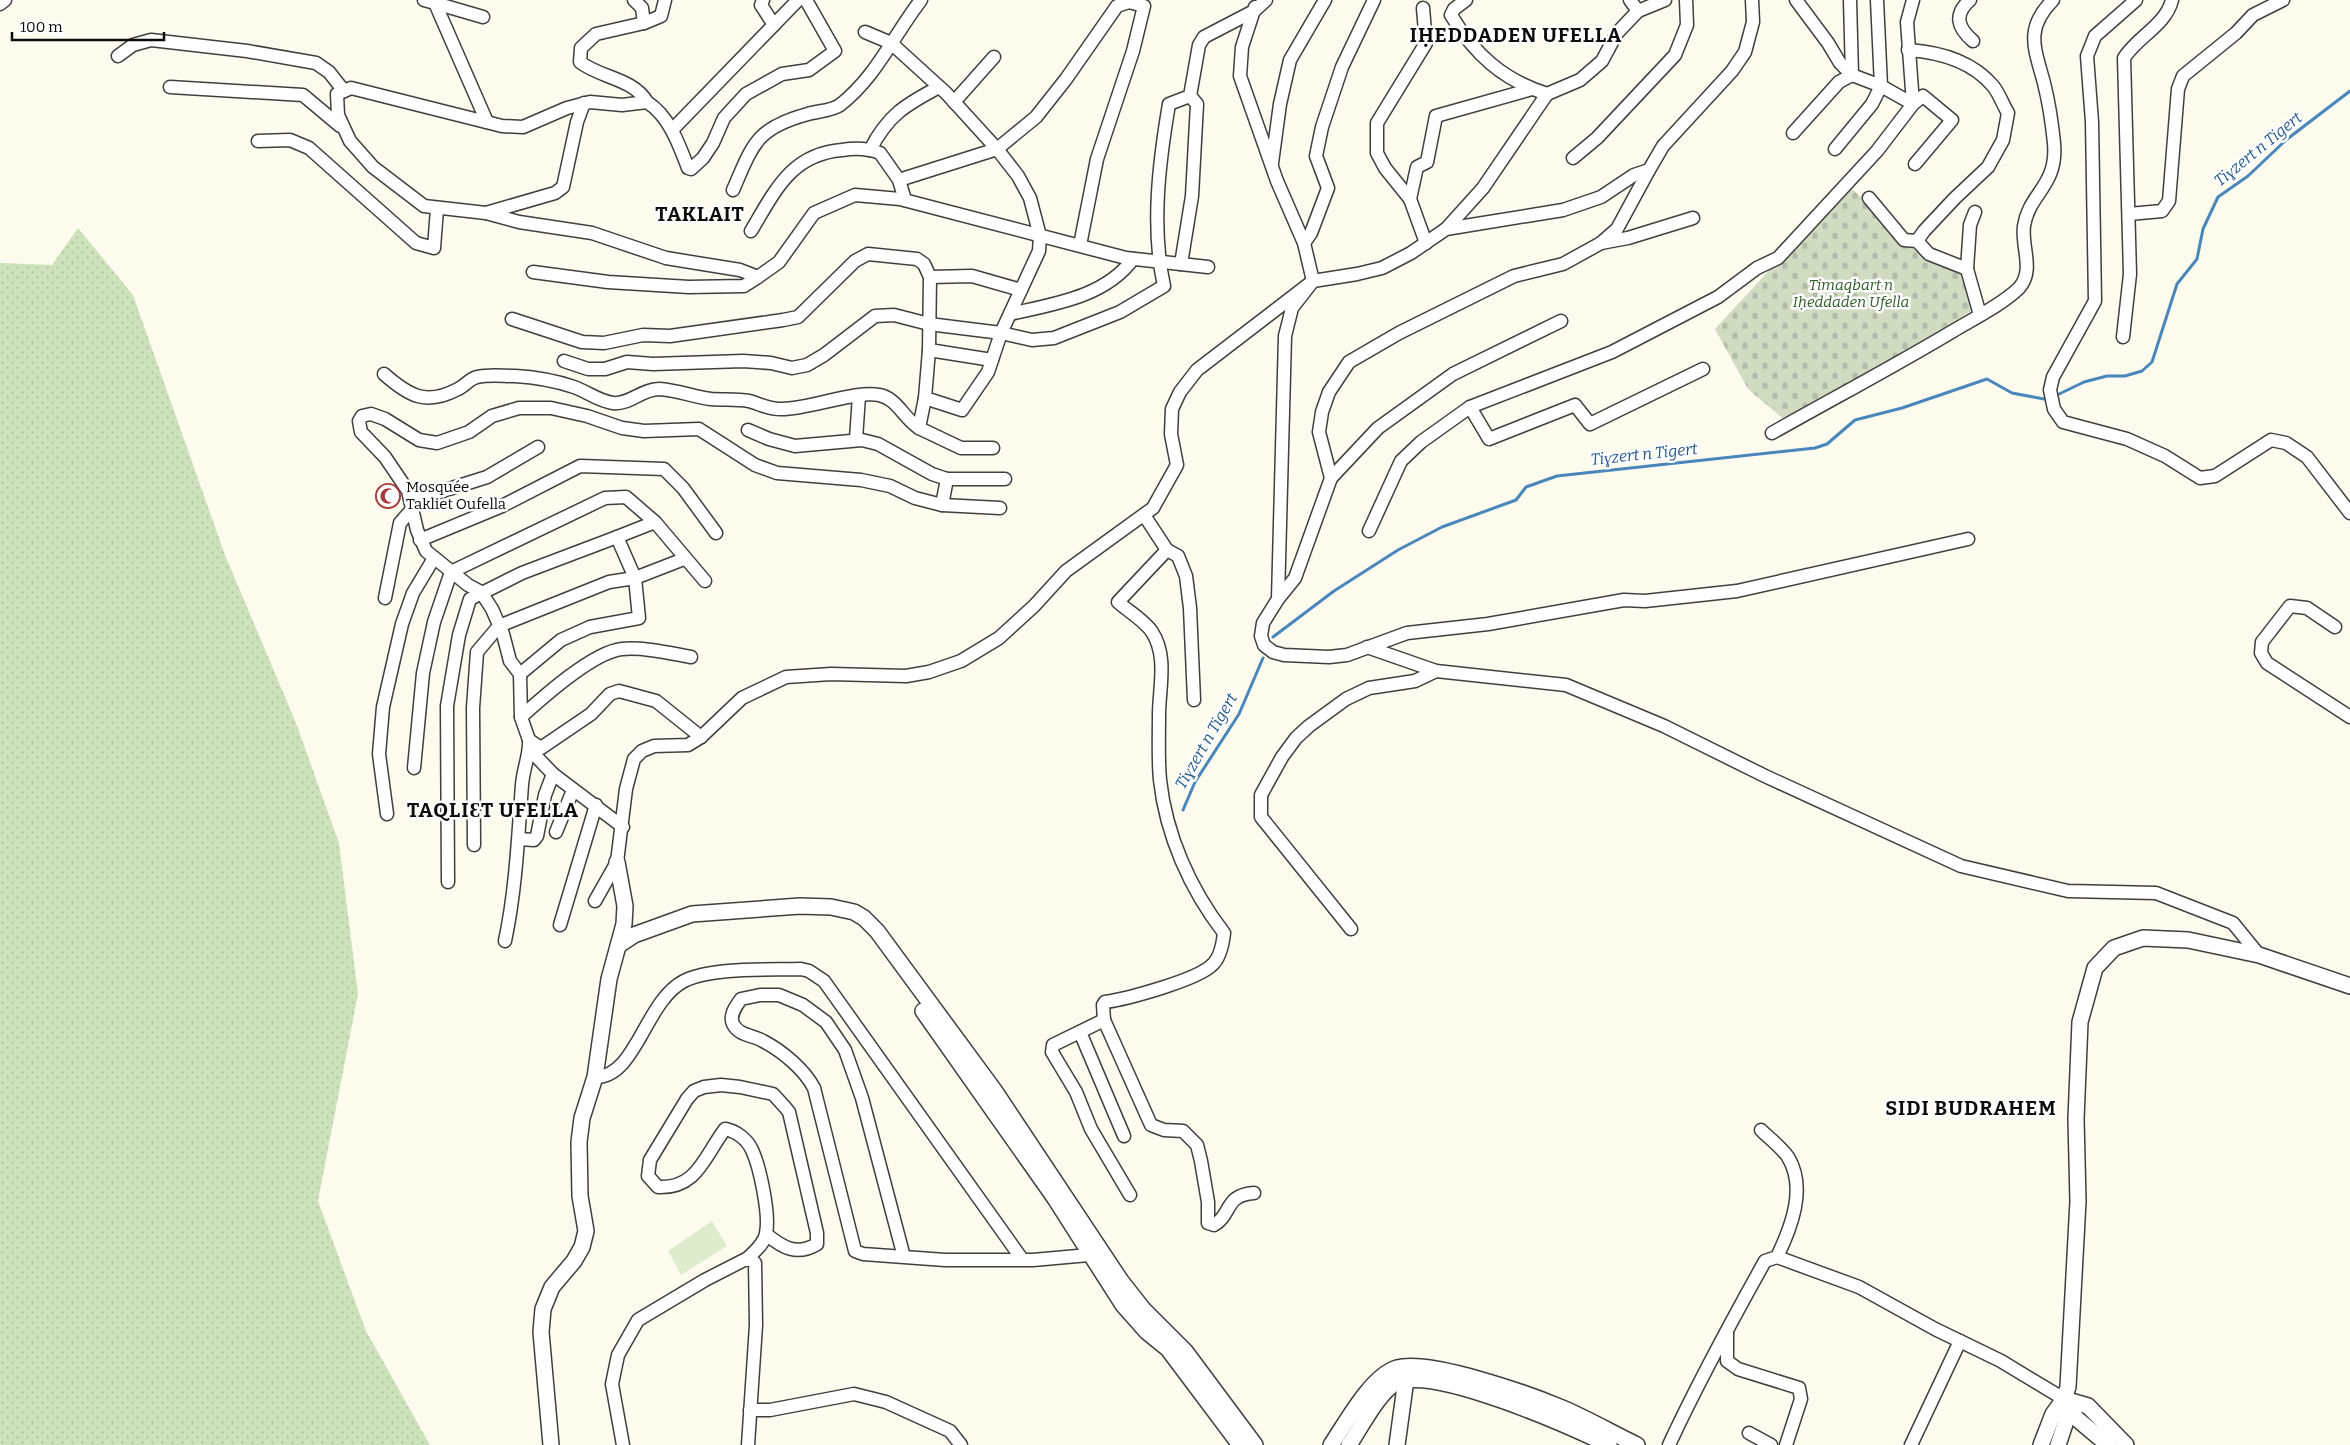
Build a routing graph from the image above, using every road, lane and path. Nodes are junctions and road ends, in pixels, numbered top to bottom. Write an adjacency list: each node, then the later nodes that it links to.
1 (5, 0): 27 (street)
2 (634, 0): 32 (street)
3 (665, 0): 32 (street)
4 (763, 0): 33 (street)
5 (798, 0): 33 (street)
6 (806, 0): 53 (street)
7 (921, 0): 36 (street)
8 (1266, 0): 28 (street)
9 (1324, 0): 62 (street)
10 (1374, 0): 79 (street)
11 (1466, 0): 44 (street)
12 (1630, 0): 30 (street)
13 (1665, 0): 30 (street)
14 (1686, 0): 60 (street)
15 (1752, 0): 63 (street)
16 (1796, 0): 40 (street)
17 (1850, 0): 40 (street)
18 (1877, 0): 41 (street)
19 (1913, 0): 37 (street)
20 (1970, 0): 35 (street)
21 (2053, 0): 93 (street)
22 (2136, 0): 119 (street)
23 (2172, 0): 72 (street)
24 (2283, 0): 72 (street)
25 (430, 2): 31 (street); 52 (street)
26 (1148, 3): 57 (street); 81 (street)
27 (0, 4)
28 (1255, 5): 47 (street); 62 (street)
29 (1424, 8): 66 (street)
30 (1638, 11): 46 (street)
31 (483, 18)
32 (644, 23): 48 (street)
33 (774, 25): 53 (street)
34 (866, 32): 36 (street)
35 (1973, 41)
36 (891, 43): 43 (street); 65 (street)
37 (1908, 50): 51 (street); 77 (street)
38 (118, 56): 45 (street)
39 (994, 57): 49 (street)
40 (1852, 75): 41 (street); 55 (street)
41 (1881, 86): 51 (street); 58 (street)
42 (170, 87): 54 (street)
43 (939, 87): 49 (street); 59 (street)
44 (1532, 89): 46 (street); 66 (street)
45 (344, 91): 52 (street); 54 (street)
46 (1547, 94): 74 (street)
47 (1190, 96): 83 (street); 84 (street)
48 (647, 102): 50 (street); 53 (street)
49 (954, 102): 57 (street)
50 (584, 103): 52 (street); 71 (street)
51 (1913, 104): 61 (street); 106 (street)
52 (487, 122)
53 (672, 130)
54 (346, 132): 69 (street)
55 (1793, 133)
56 (258, 141): 69 (street)
57 (997, 149): 64 (street); 76 (street)
58 (1835, 149)
59 (870, 150): 64 (street); 75 (street)
60 (1573, 158)
61 (1915, 164)
62 (1271, 165): 79 (street)
63 (1649, 170): 74 (street); 80 (street)
64 (899, 180): 68 (street)
65 (733, 190)
66 (1410, 198): 78 (street)
67 (1870, 198): 77 (street)
68 (905, 200): 76 (street); 88 (street)
69 (438, 209): 71 (street)
70 (1975, 212): 86 (street)
71 (486, 213): 88 (street)
72 (2128, 214): 98 (street)
73 (1693, 218): 80 (street)
74 (1446, 229): 78 (street)
75 (751, 231)
76 (1040, 236): 81 (street); 91 (street)
77 (1918, 241): 86 (street)
78 (1426, 242): 90 (street)
79 (1304, 243): 90 (street)
80 (1601, 243): 114 (street)
81 (1080, 245): 82 (street)
82 (1133, 259): 83 (street); 92 (street)
83 (1158, 262): 84 (street); 97 (street)
84 (1182, 264): 85 (street)
85 (1208, 267)
86 (1967, 269): 93 (street)
87 (533, 272): 88 (street)
88 (758, 277)
89 (930, 277): 91 (street); 94 (street); 96 (street)
90 (1314, 281): 120 (street); 135 (street)
91 (1021, 290): 92 (street)
92 (1010, 314): 97 (street)
93 (1980, 315): 109 (street)
94 (512, 319)
95 (1561, 321): 114 (street)
96 (928, 324): 97 (street); 99 (street); 101 (street)
97 (1001, 333): 100 (street)
98 (2123, 337)
99 (929, 350): 100 (street); 105 (street)
100 (992, 360): 105 (street)
101 (564, 361)
102 (1703, 369): 106 (street)
103 (384, 374): 104 (street)
104 (859, 396): 107 (street); 110 (street)
105 (926, 398): 107 (street)
106 (1470, 407): 122 (street)
107 (919, 428): 112 (street)
108 (748, 430): 110 (street)
109 (1772, 433)
110 (856, 439): 115 (street)
111 (538, 447): 116 (street)
112 (993, 448)
113 (1005, 478): 115 (street)
114 (1331, 478): 135 (street)
115 (947, 479): 117 (street)
116 (412, 504): 117 (street); 126 (street); 134 (street)
117 (942, 505): 118 (street)
118 (1000, 508)
119 (2350, 513)
120 (1144, 515): 127 (street); 145 (street)
121 (655, 522): 124 (street); 129 (street); 130 (street)
122 (1369, 531)
123 (716, 533): 126 (street)
124 (617, 537): 131 (street); 133 (street)
125 (1968, 539): 138 (street)
126 (420, 540): 128 (street)
127 (1167, 550): 142 (street); 165 (street)
128 (434, 558): 130 (street); 151 (street)
129 (684, 559): 131 (street); 132 (street)
130 (451, 572): 133 (street); 147 (street)
131 (634, 578): 136 (street); 141 (street)
132 (704, 581)
133 (481, 592): 136 (street); 157 (street)
134 (385, 598)
135 (1278, 599): 138 (street)
136 (499, 626): 141 (street); 155 (street)
137 (2335, 627): 144 (street)
138 (1367, 646): 140 (street)
139 (691, 657): 143 (street)
140 (1436, 671): 160 (street); 163 (street)
141 (520, 674): 143 (street)
142 (1194, 700)
143 (521, 717): 146 (street)
144 (2350, 717)
145 (701, 737): 146 (street); 152 (street)
146 (533, 746): 148 (street); 154 (street)
147 (414, 768)
148 (553, 774): 149 (street); 154 (street)
149 (573, 790): 150 (street); 153 (street)
150 (596, 806): 152 (street); 159 (street)
151 (387, 814)
152 (622, 827): 156 (street)
153 (556, 832)
154 (519, 839): 161 (street)
155 (474, 845)
156 (617, 862): 158 (street); 162 (street)
157 (448, 882)
158 (595, 901)
159 (560, 925)
160 (1351, 929)
161 (505, 941)
162 (619, 945): 167 (street); 173 (street)
163 (2259, 955): 164 (street); 181 (street)
164 (2350, 986)
165 (1104, 1020): 166 (street); 170 (street)
166 (1080, 1032): 169 (street); 171 (street)
167 (595, 1077): 177 (street); 184 (street)
168 (1761, 1130): 175 (street)
169 (1124, 1136)
170 (1254, 1193)
171 (1130, 1195)
172 (766, 1234): 172 (street); 176 (street)
173 (1097, 1255): 177 (street); 188 (street); 189 (street)
174 (904, 1257): 174 (street); 177 (street)
175 (1777, 1257): 178 (street); 179 (street)
176 (748, 1258): 182 (street); 185 (street)
177 (1022, 1260)
178 (1727, 1329): 195 (street); 197 (street)
179 (1960, 1341): 181 (street); 198 (street)
180 (1406, 1374): 190 (street); 191 (street); 192 (street); 193 (street); 194 (street)
181 (2064, 1399): 199 (street); 200 (street); 201 (street); 202 (street)
182 (750, 1410): 186 (street); 187 (street)
183 (1748, 1433): 196 (street)
184 (551, 1445)
185 (623, 1445)
186 (748, 1445)
187 (961, 1445)
188 (1240, 1445)
189 (1255, 1445)
190 (1331, 1445)
191 (1349, 1445)
192 (1397, 1445)
193 (1608, 1445)
194 (1638, 1445)
195 (1669, 1445)
196 (1771, 1445)
197 (1786, 1445)
198 (1911, 1445)
199 (2041, 1445)
200 (2058, 1445)
201 (2108, 1445)
202 (2126, 1445)

